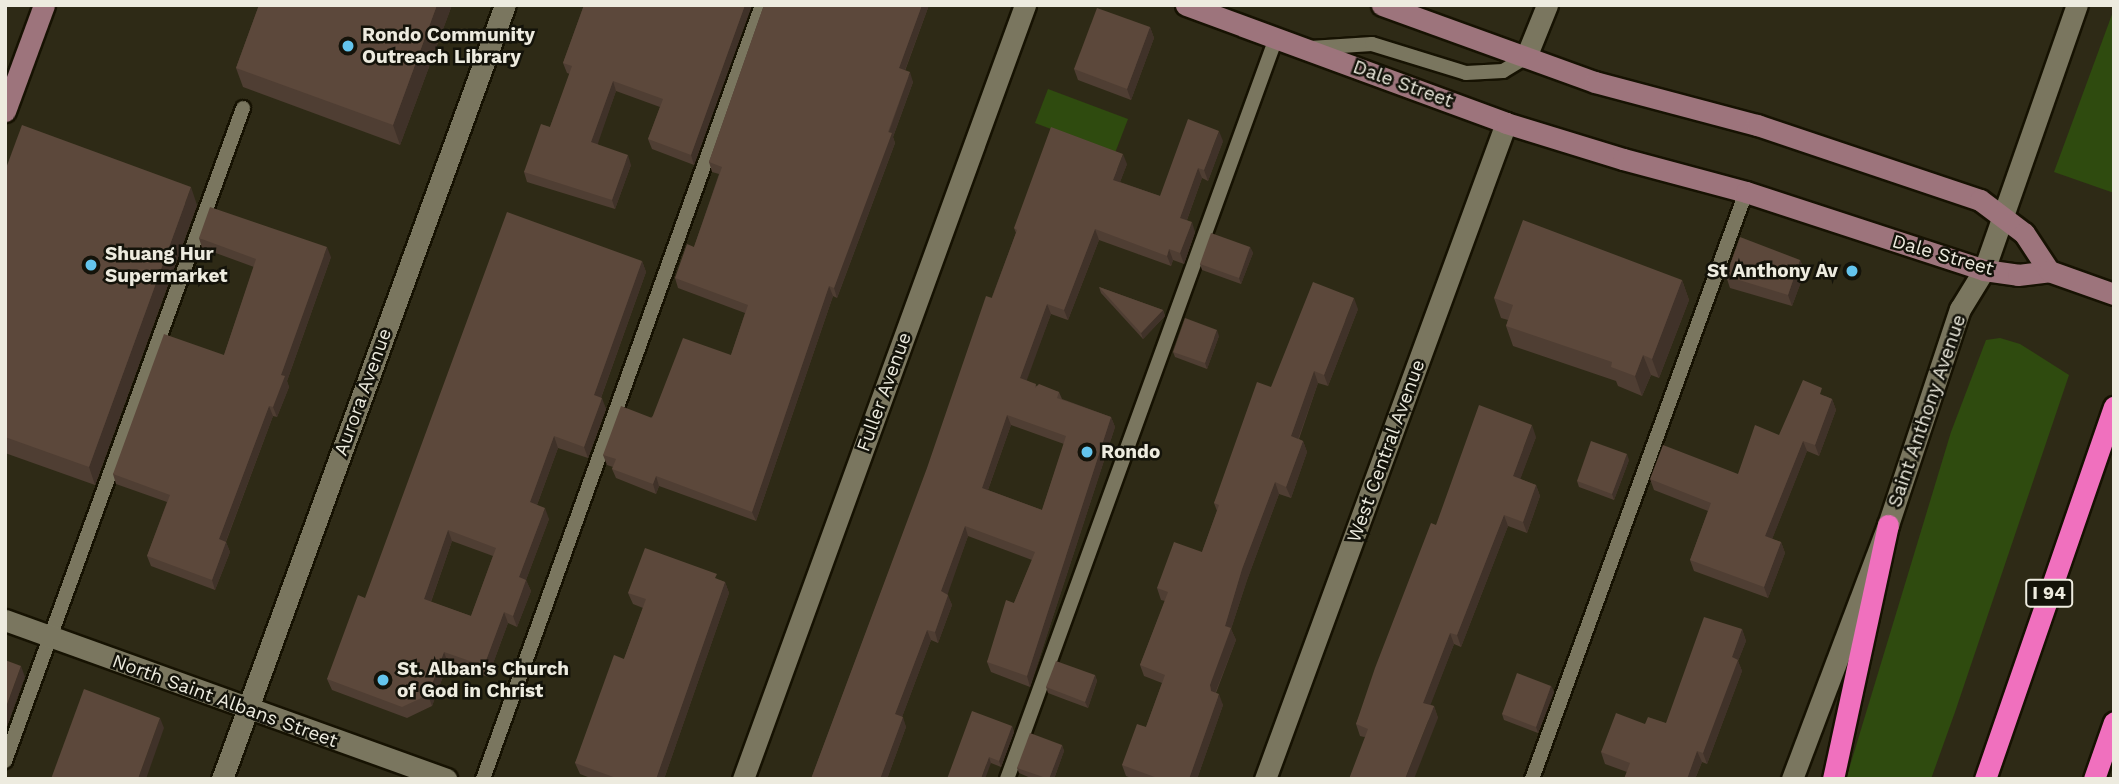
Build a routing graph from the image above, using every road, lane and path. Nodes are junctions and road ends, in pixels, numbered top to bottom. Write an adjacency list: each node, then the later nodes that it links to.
1 (44, 5): 13 (main road)
2 (505, 5): 24 (street, Aurora Avenue)
3 (762, 5): 29 (lane)
4 (1025, 5): 30 (street, Fuller Avenue)
5 (1186, 5): 9 (main road, Dale Street)
6 (1381, 5): 11 (main road)
7 (1547, 5): 11 (street)
8 (2077, 5): 16 (street, Saint Anthony Avenue)
9 (1276, 38): 10 (main road, Dale Street); 31 (lane)
10 (1305, 48): 11 (lane); 14 (main road, Dale Street)
11 (1526, 57): 16 (main road)
12 (243, 108): 23 (lane)
13 (5, 111)
14 (1506, 122): 15 (main road, Dale Street); 32 (street, West Central Avenue)
15 (1746, 192): 17 (main road, Dale Street); 33 (lane)
16 (2004, 214): 17 (street, Saint Anthony Avenue); 18 (main road)
17 (1984, 270): 18 (main road, Dale Street); 21 (street, Saint Anthony Avenue)
18 (2049, 271): 19 (main road)
19 (2114, 294)
20 (2114, 407): 36 (highway, I 94)
21 (1888, 525): 34 (street, Saint Anthony Avenue); 35 (highway)
22 (5, 620): 23 (street, North Saint Albans Street)
23 (51, 638): 24 (street, North Saint Albans Street); 26 (lane)
24 (247, 709): 27 (street, Aurora Avenue); 28 (street, North Saint Albans Street)
25 (2114, 722): 37 (highway)
26 (5, 761)
27 (222, 779)
28 (446, 779)
29 (483, 779)
30 (743, 779)
31 (1007, 779)
32 (1265, 779)
33 (1532, 779)
34 (1792, 779)
35 (1833, 779)
36 (1985, 779)
37 (2094, 779)

